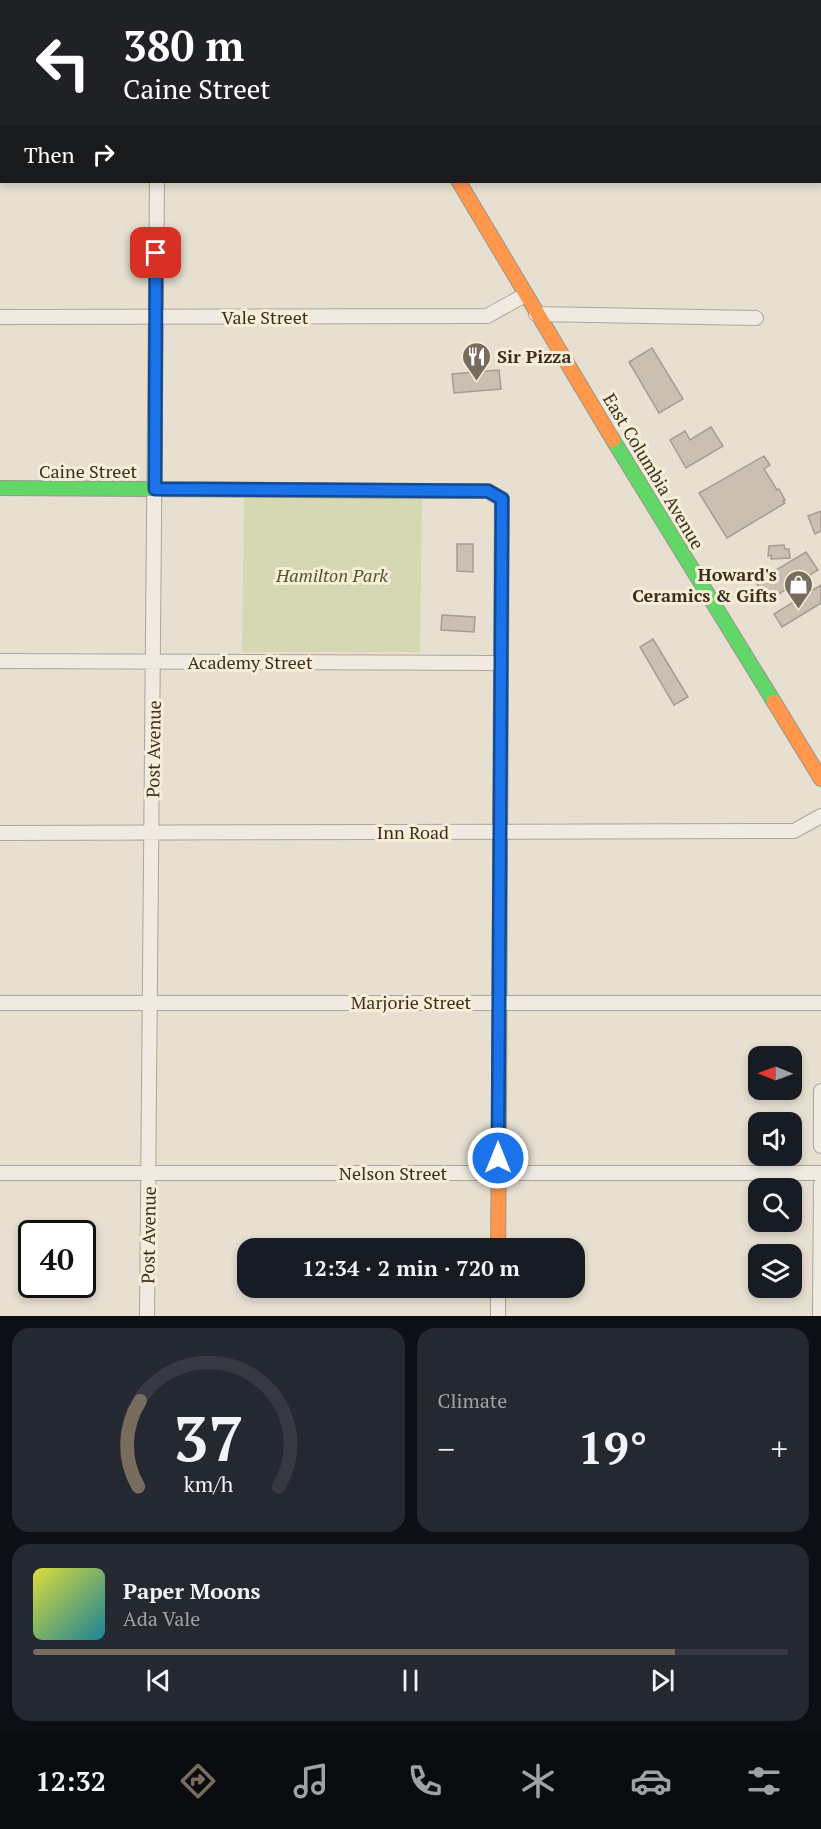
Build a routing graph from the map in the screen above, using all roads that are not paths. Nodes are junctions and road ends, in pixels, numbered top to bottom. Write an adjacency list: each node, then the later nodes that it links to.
1 (157, 183): 6 (street, Post Avenue)
2 (460, 183): 3 (street, East Columbia Avenue)
3 (525, 295): 4 (street, East Columbia Avenue); 6 (street, Vale Street)
4 (536, 314): 7 (street); 13 (street, East Columbia Avenue)
5 (0, 316): 6 (street, Vale Street)
6 (156, 317): 9 (street, Post Avenue)
7 (756, 318)
8 (0, 488): 9 (street, Caine Street)
9 (155, 489): 11 (street, Post Avenue); 12 (street, Caine Street)
10 (0, 661): 11 (street, Academy Street)
11 (154, 661): 12 (street, Academy Street); 15 (street, Post Avenue)
12 (501, 663): 16 (street)
13 (821, 778)
14 (821, 816): 16 (street, Inn Road)
15 (152, 832): 16 (street, Inn Road); 17 (street, Inn Road); 20 (street, Post Avenue)
16 (501, 832): 18 (street)
17 (0, 833)
18 (498, 1002): 20 (street, Marjorie Street); 21 (street, Marjorie Street); 27 (street)
19 (0, 1003): 20 (street, Marjorie Street)
20 (150, 1003): 25 (street, Post Avenue)
21 (821, 1003)
22 (821, 1091): 23 (street)
23 (821, 1146)
24 (0, 1173): 25 (street, Nelson Street)
25 (149, 1173): 27 (street, Nelson Street); 31 (street, Post Avenue)
26 (821, 1173): 27 (street, Nelson Street)
27 (498, 1174): 29 (street)
28 (821, 1184): 33 (street)
29 (498, 1238)
30 (498, 1298): 32 (street)
31 (147, 1316)
32 (498, 1316)
33 (820, 1316)

